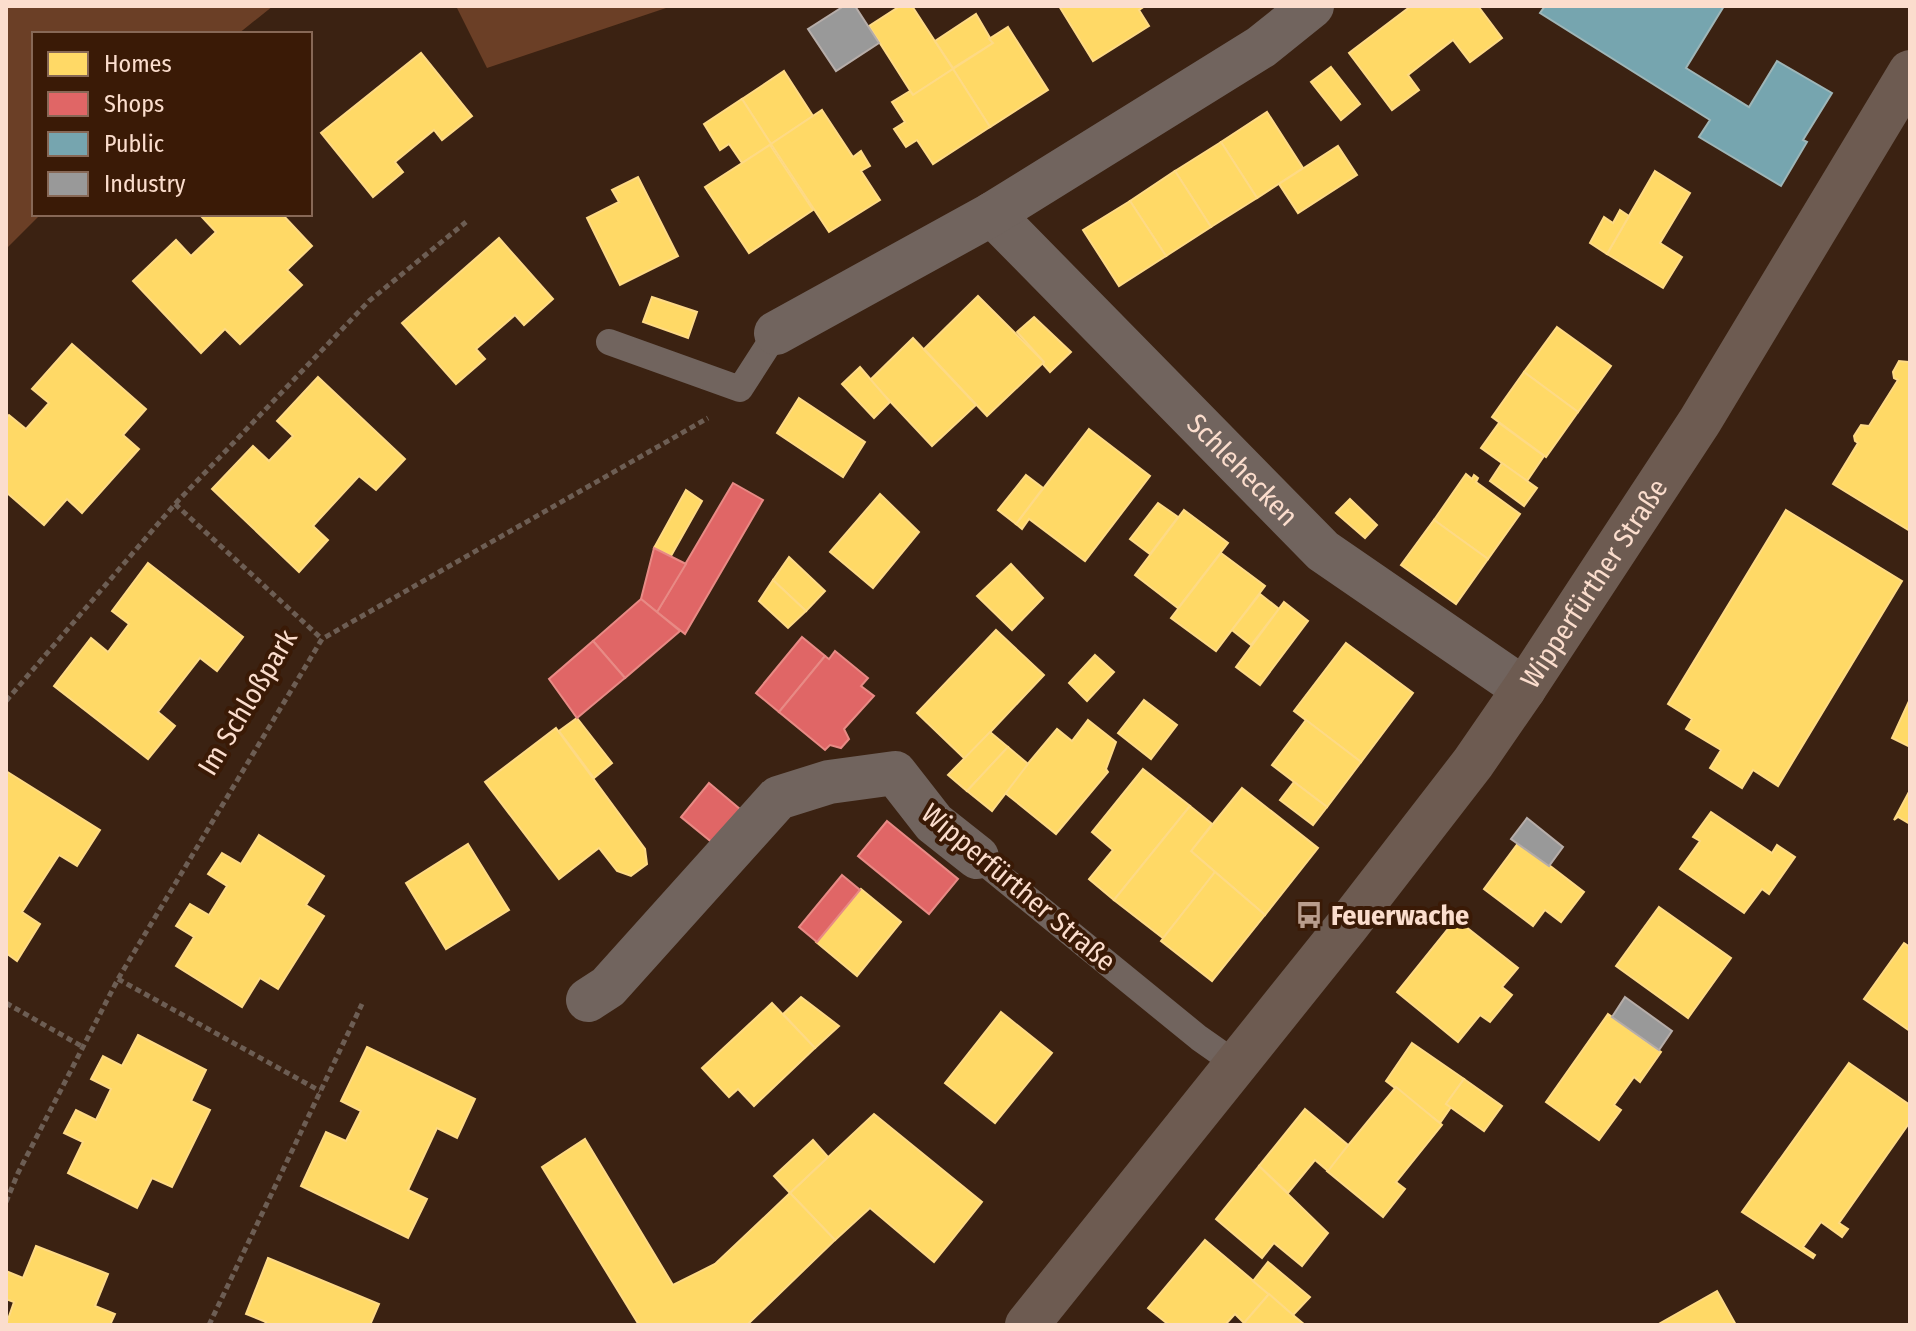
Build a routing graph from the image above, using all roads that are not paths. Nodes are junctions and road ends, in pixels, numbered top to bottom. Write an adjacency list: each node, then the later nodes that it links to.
1 (1312, 6): 3 (street)
2 (1910, 72): 6 (main road, Wipperfürther Straße)
3 (992, 214): 4 (street); 6 (street, Schlehecken)
4 (776, 333): 5 (lane)
5 (609, 342)
6 (1524, 689): 9 (main road, Wipperfürther Straße)
7 (977, 857): 8 (street, Wipperfürther Straße); 9 (lane, Wipperfürther Straße)
8 (588, 1000)
9 (1236, 1064): 10 (main road, Wipperfürther Straße)
10 (1027, 1325)

